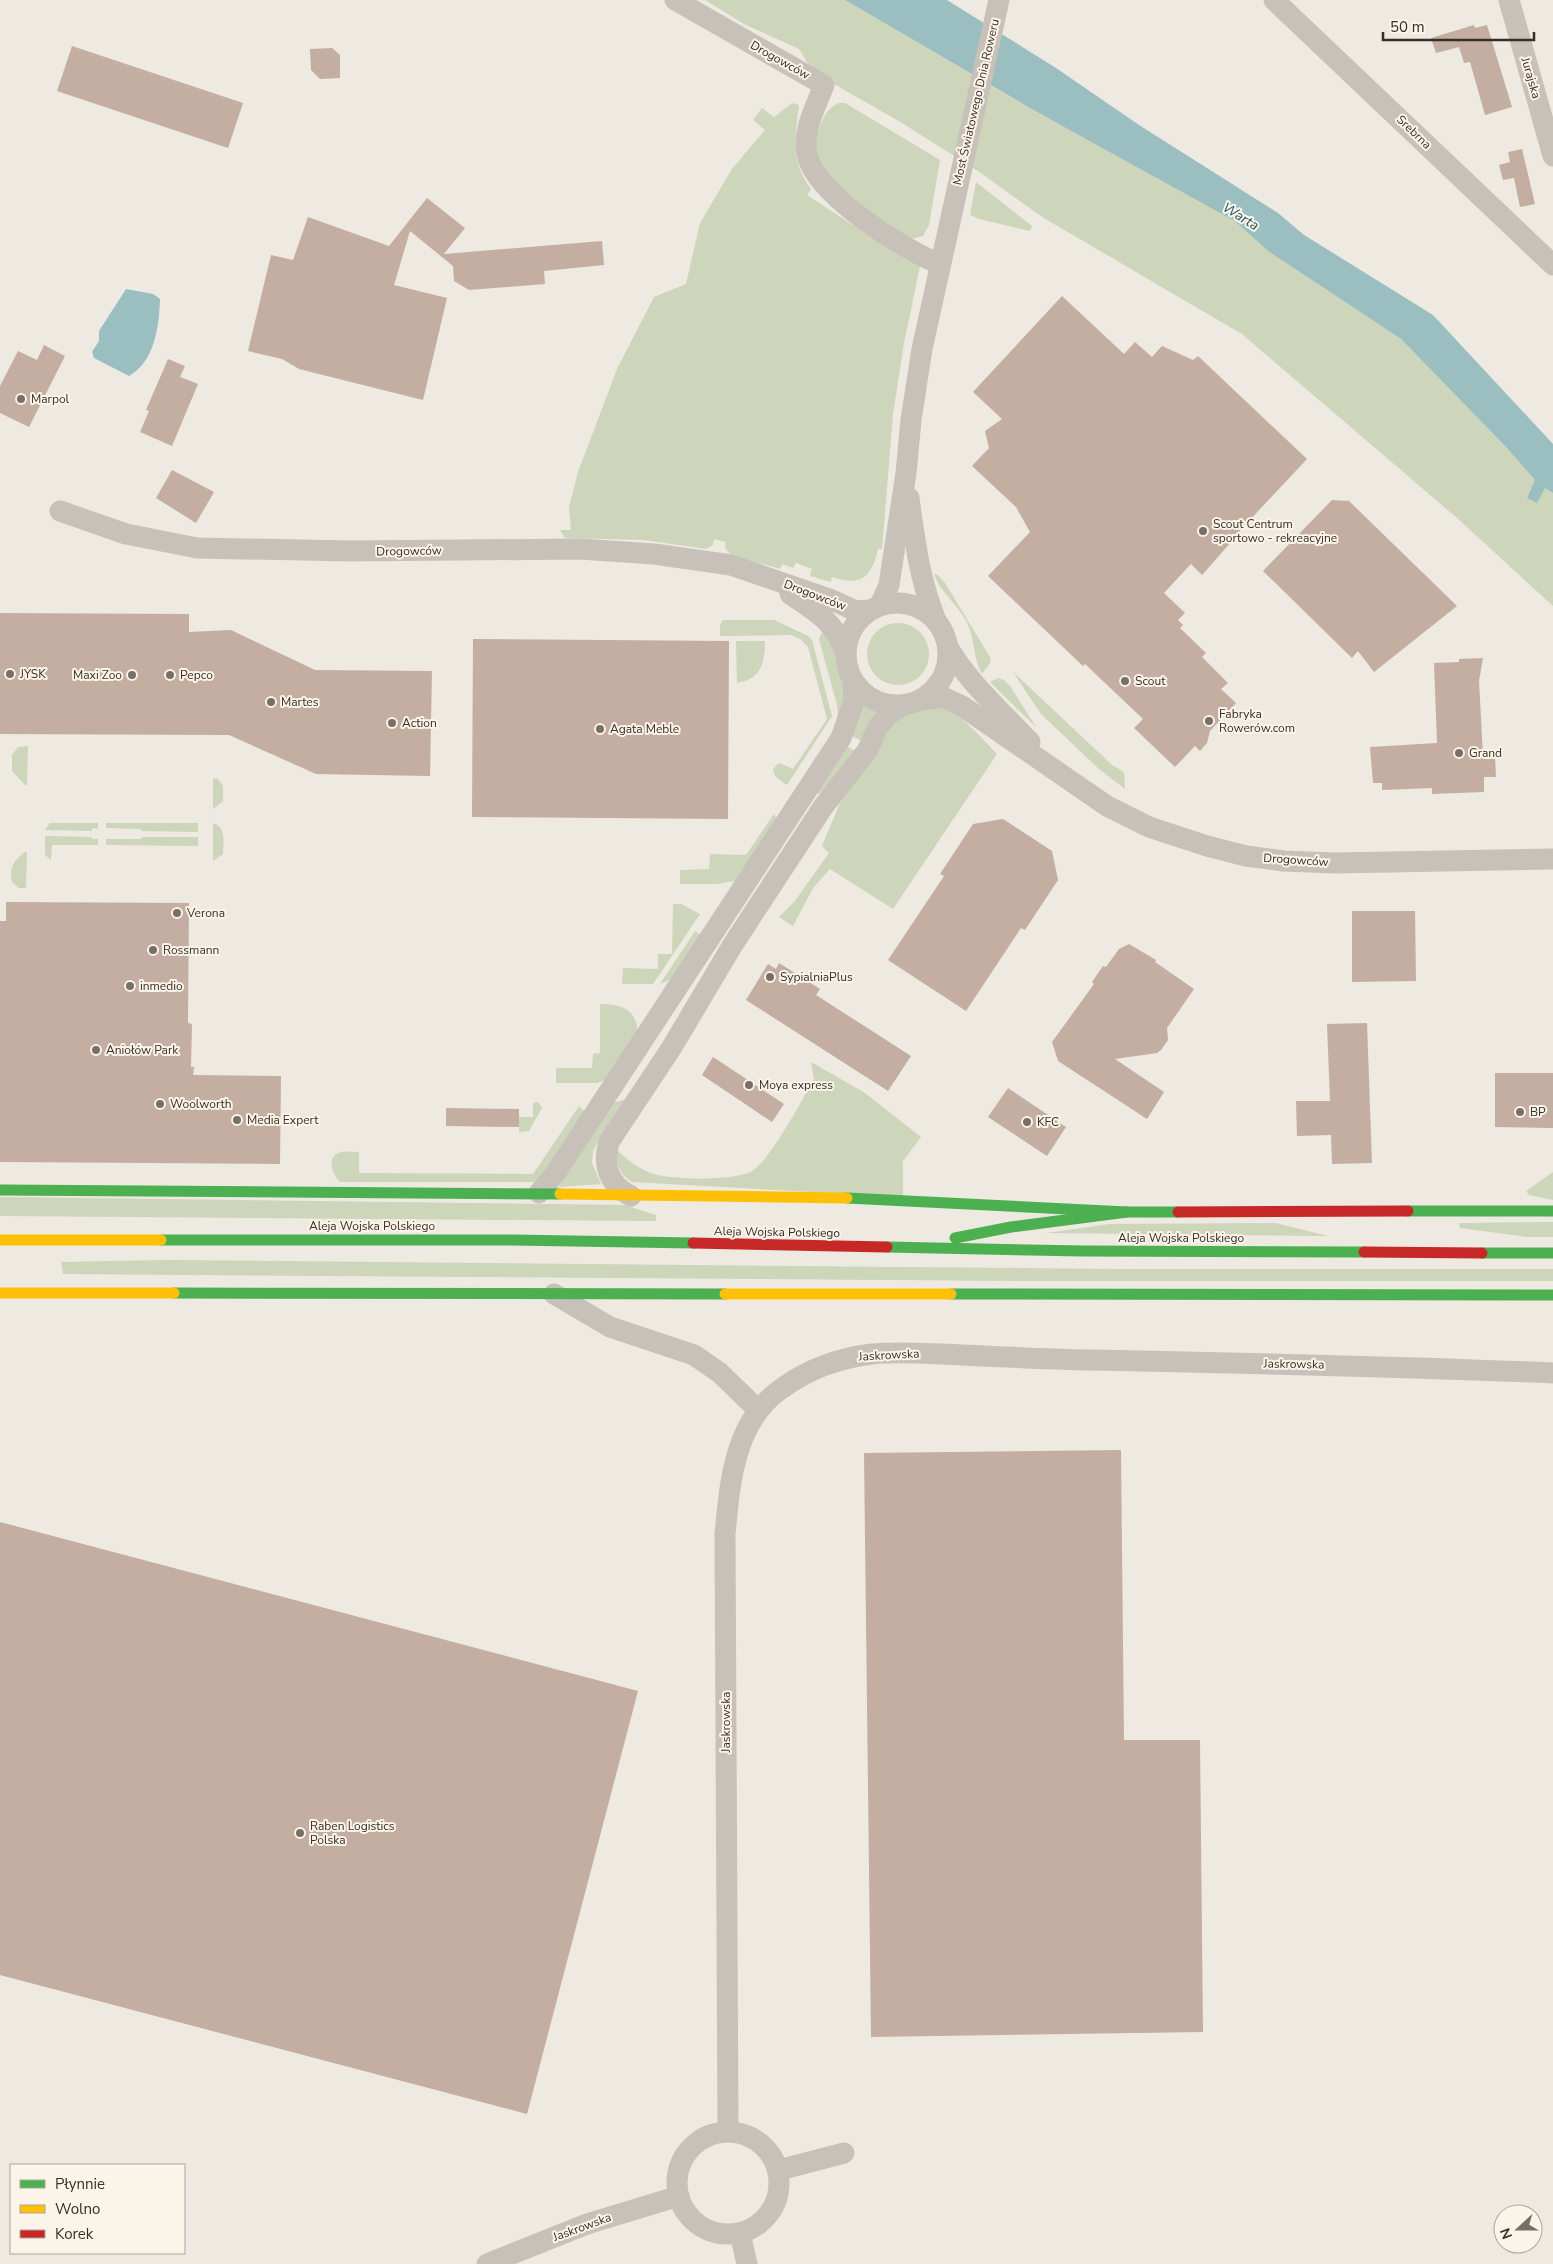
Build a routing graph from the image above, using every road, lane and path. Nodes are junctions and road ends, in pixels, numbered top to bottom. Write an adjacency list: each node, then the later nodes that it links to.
1 (675, 0): 6 (street, Drogowców)
2 (999, 0): 6 (street, Most Światowego Dnia Roweru)
3 (1274, 0): 7 (street, Srebrna)
4 (1509, 0): 5 (street, Jurajska)
5 (1553, 156)
6 (940, 264): 8 (street, Most Światowego Dnia Roweru)
7 (1553, 265)
8 (906, 473): 11 (street); 12 (street)
9 (60, 511): 10 (street, Drogowców)
10 (760, 574): 11 (street, Drogowców); 14 (street, Drogowców)
11 (875, 607): 12 (street); 14 (street)
12 (935, 618): 13 (street)
13 (949, 649): 16 (street); 17 (street, Drogowców)
14 (845, 651): 15 (street)
15 (853, 681): 16 (street); 20 (street)
16 (912, 703): 17 (street, Drogowców); 21 (street)
17 (1059, 773): 18 (street, Drogowców)
18 (1553, 859)
19 (0, 1190): 20 (main road)
20 (539, 1193): 21 (main road)
21 (631, 1196): 23 (main road)
22 (1553, 1211): 23 (main road)
23 (1127, 1212): 25 (main road)
24 (0, 1240): 25 (main road, Aleja Wojska Polskiego)
25 (899, 1248): 26 (main road, Aleja Wojska Polskiego)
26 (1553, 1253)
27 (0, 1293): 28 (main road)
28 (554, 1294): 29 (main road); 31 (street)
29 (1553, 1294)
30 (1553, 1373): 31 (street, Jaskrowska)
31 (758, 1410): 32 (street, Jaskrowska)
32 (728, 2131): 34 (street); 35 (street)
33 (844, 2153): 34 (street)
34 (778, 2170): 36 (street)
35 (678, 2196): 36 (street); 37 (street, Jaskrowska)
36 (740, 2233): 38 (street)
37 (487, 2264)
38 (747, 2264)

